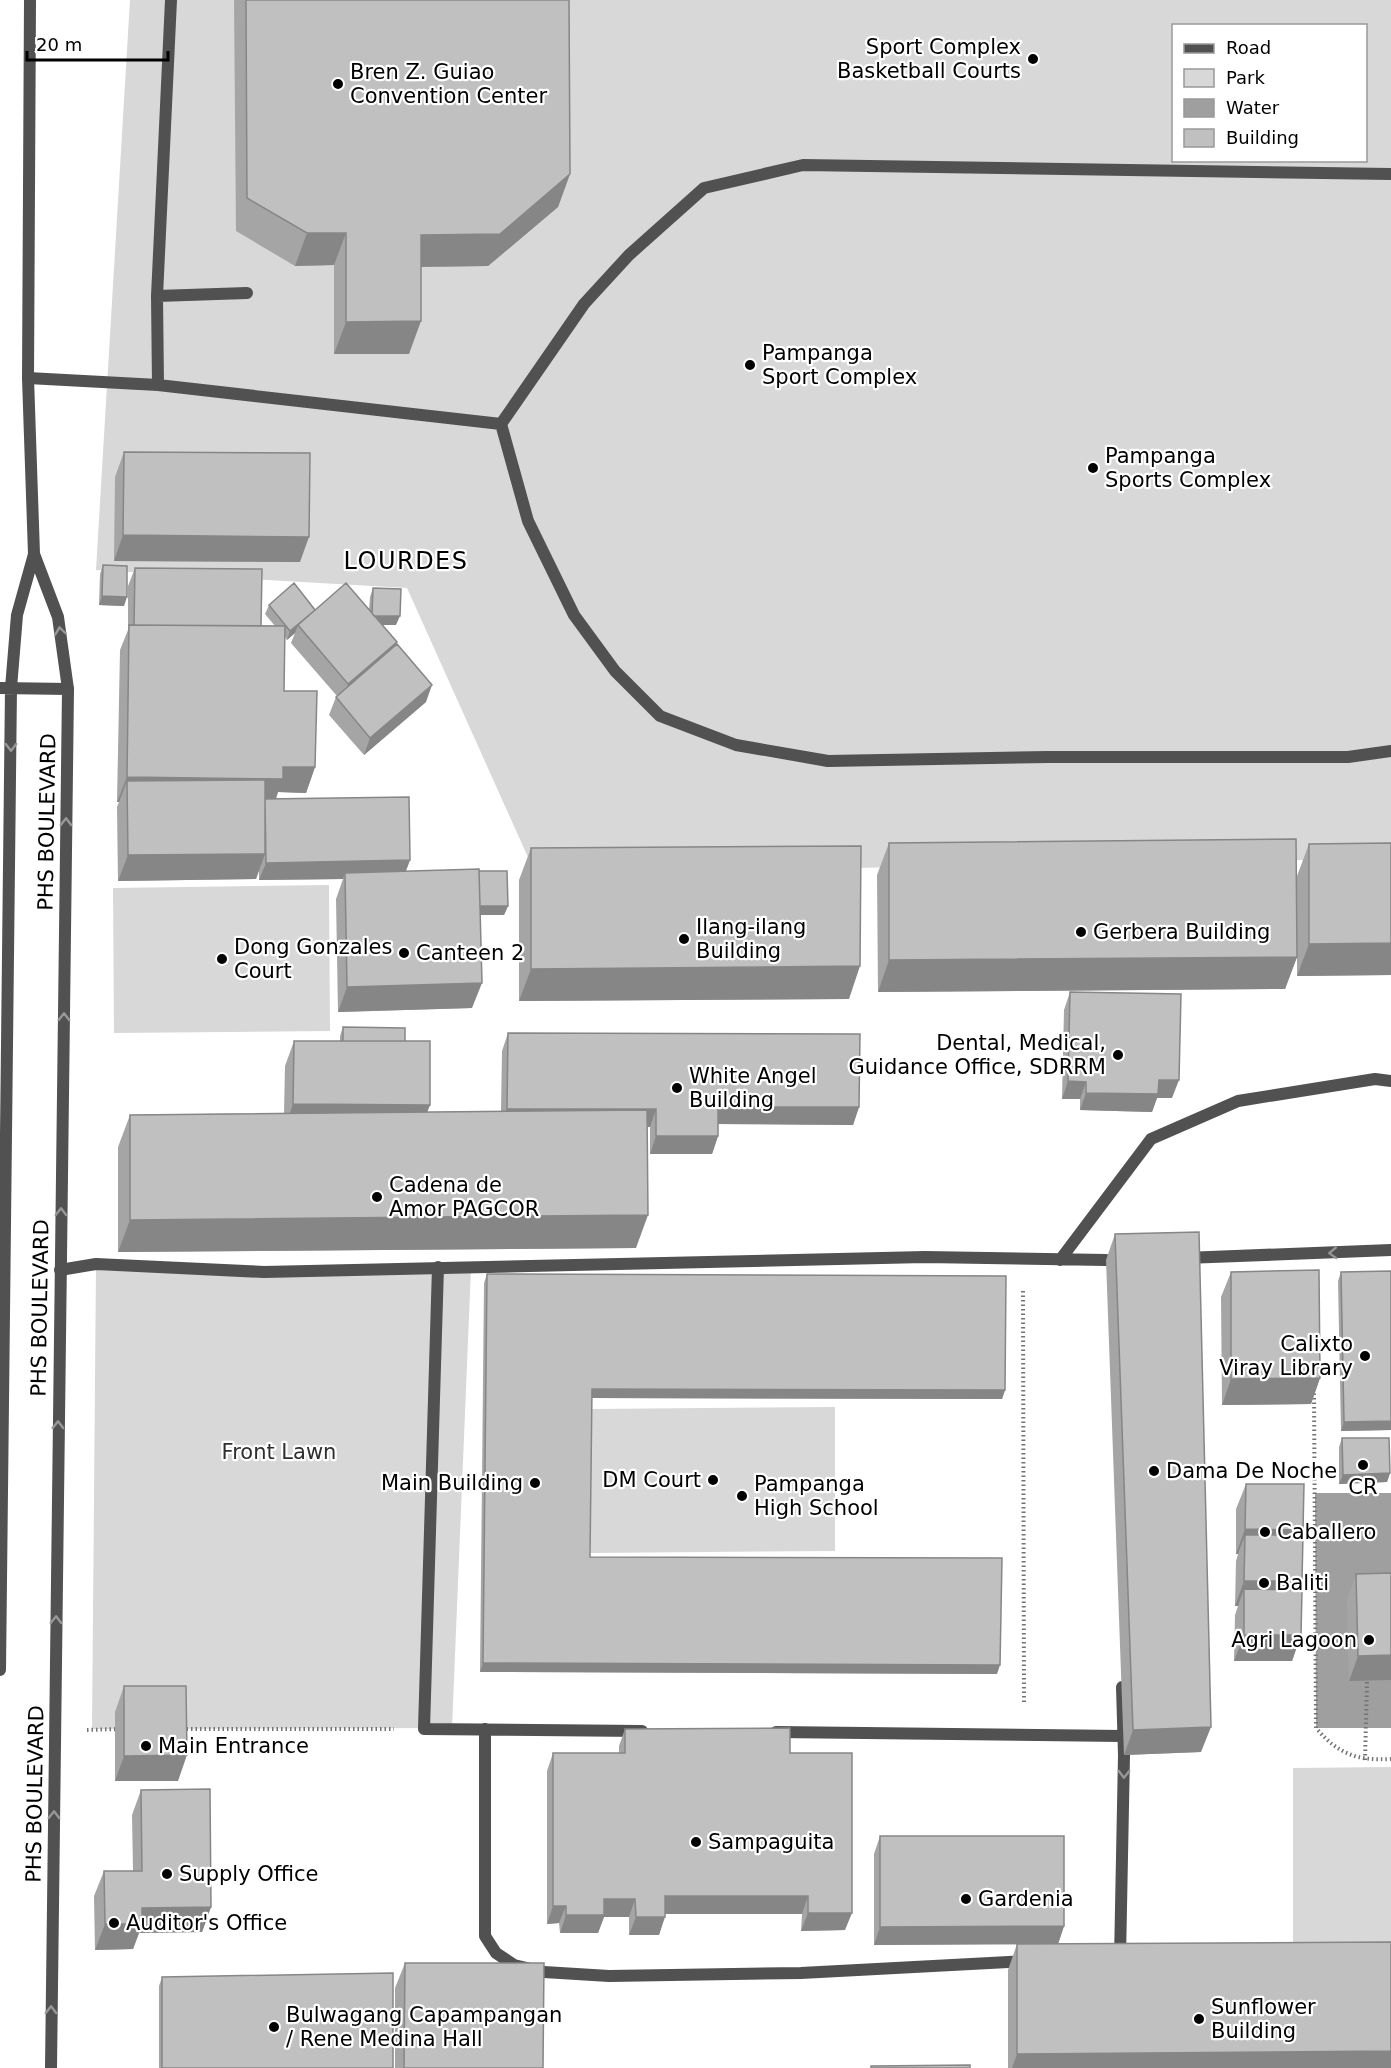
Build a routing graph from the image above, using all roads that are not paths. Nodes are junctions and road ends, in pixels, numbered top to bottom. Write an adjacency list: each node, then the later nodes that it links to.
1 (30, 0): 6 (street, PHS BOULEVARD)
2 (171, 0): 5 (street)
3 (1391, 174): 8 (street)
4 (247, 294): 5 (street)
5 (157, 296): 7 (street)
6 (28, 378): 7 (street); 9 (street, PHS BOULEVARD)
7 (159, 385): 8 (street)
8 (501, 424): 12 (street)
9 (34, 554): 10 (street, PHS BOULEVARD); 11 (street, PHS BOULEVARD, one-way to 9)
10 (6, 688): 11 (street); 20 (street, PHS BOULEVARD, one-way to 20)
11 (68, 689): 19 (street, PHS BOULEVARD, one-way to 11)
12 (1391, 751)
13 (1391, 1081): 16 (street)
14 (1391, 1250): 15 (street, one-way to 15)
15 (1178, 1258)
16 (1060, 1260): 17 (street); 18 (street)
17 (1110, 1264)
18 (438, 1267): 19 (street); 23 (street)
19 (60, 1270): 29 (street, PHS BOULEVARD, one-way to 19)
20 (1, 1487): 21 (street, PHS BOULEVARD)
21 (0, 1670)
22 (1121, 1670): 26 (street)
23 (485, 1729): 24 (street); 28 (street)
24 (653, 1731)
25 (761, 1732): 26 (street)
26 (1123, 1736): 27 (street, one-way to 27)
27 (1120, 1959)
28 (1042, 1961)
29 (51, 2068)

